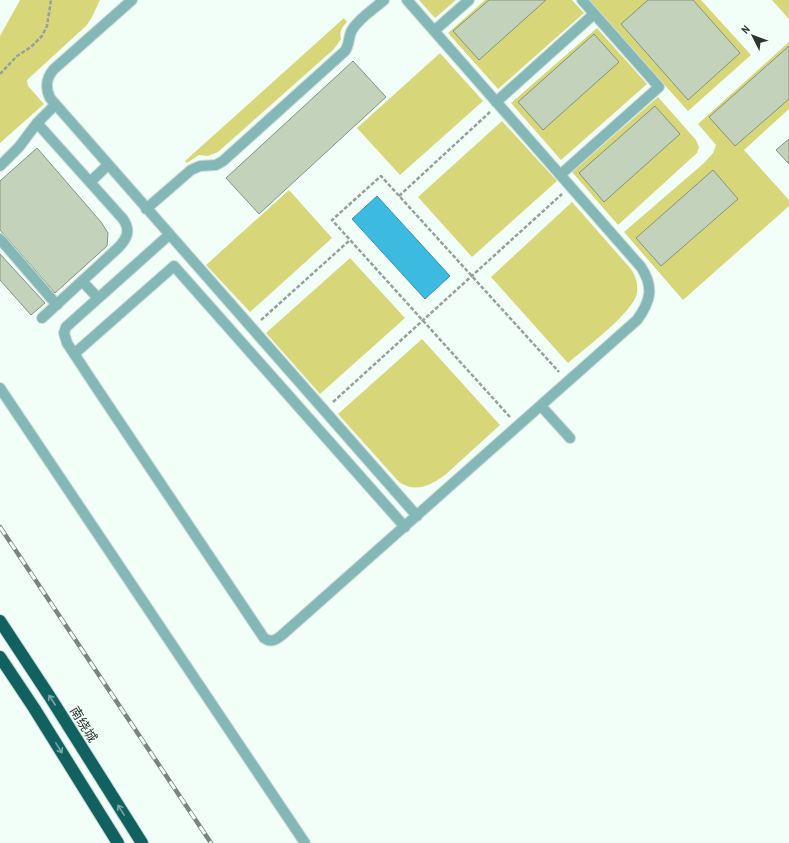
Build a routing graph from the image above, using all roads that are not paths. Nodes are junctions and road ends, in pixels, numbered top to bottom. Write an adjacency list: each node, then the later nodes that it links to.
1 (132, 0): 9 (street)
2 (384, 0): 15 (street)
3 (407, 0): 7 (street)
4 (469, 0): 7 (street)
5 (582, 0): 6 (street)
6 (594, 14): 8 (street); 13 (street)
7 (434, 31): 8 (street)
8 (497, 103): 13 (street)
9 (55, 105): 10 (street); 11 (street)
10 (37, 123): 12 (street); 14 (street)
11 (108, 165): 14 (street); 15 (street)
12 (0, 166)
13 (560, 175): 24 (street)
14 (90, 182): 18 (street)
15 (146, 209): 16 (street)
16 (169, 235): 19 (street); 26 (street)
17 (0, 239): 20 (street)
18 (82, 281): 19 (street); 20 (street)
19 (98, 298): 22 (street)
20 (56, 305): 21 (street)
21 (42, 318)
22 (74, 354): 27 (street); 27 (street)
23 (0, 388): 32 (street)
24 (541, 406): 25 (street); 26 (street)
25 (570, 438)
26 (417, 516): 27 (street)
27 (405, 527)
28 (0, 621): 31 (highway, 南绕城, one-way to 28)
29 (0, 657): 30 (highway, one-way to 30)
30 (118, 843)
31 (142, 843)
32 (305, 843)

